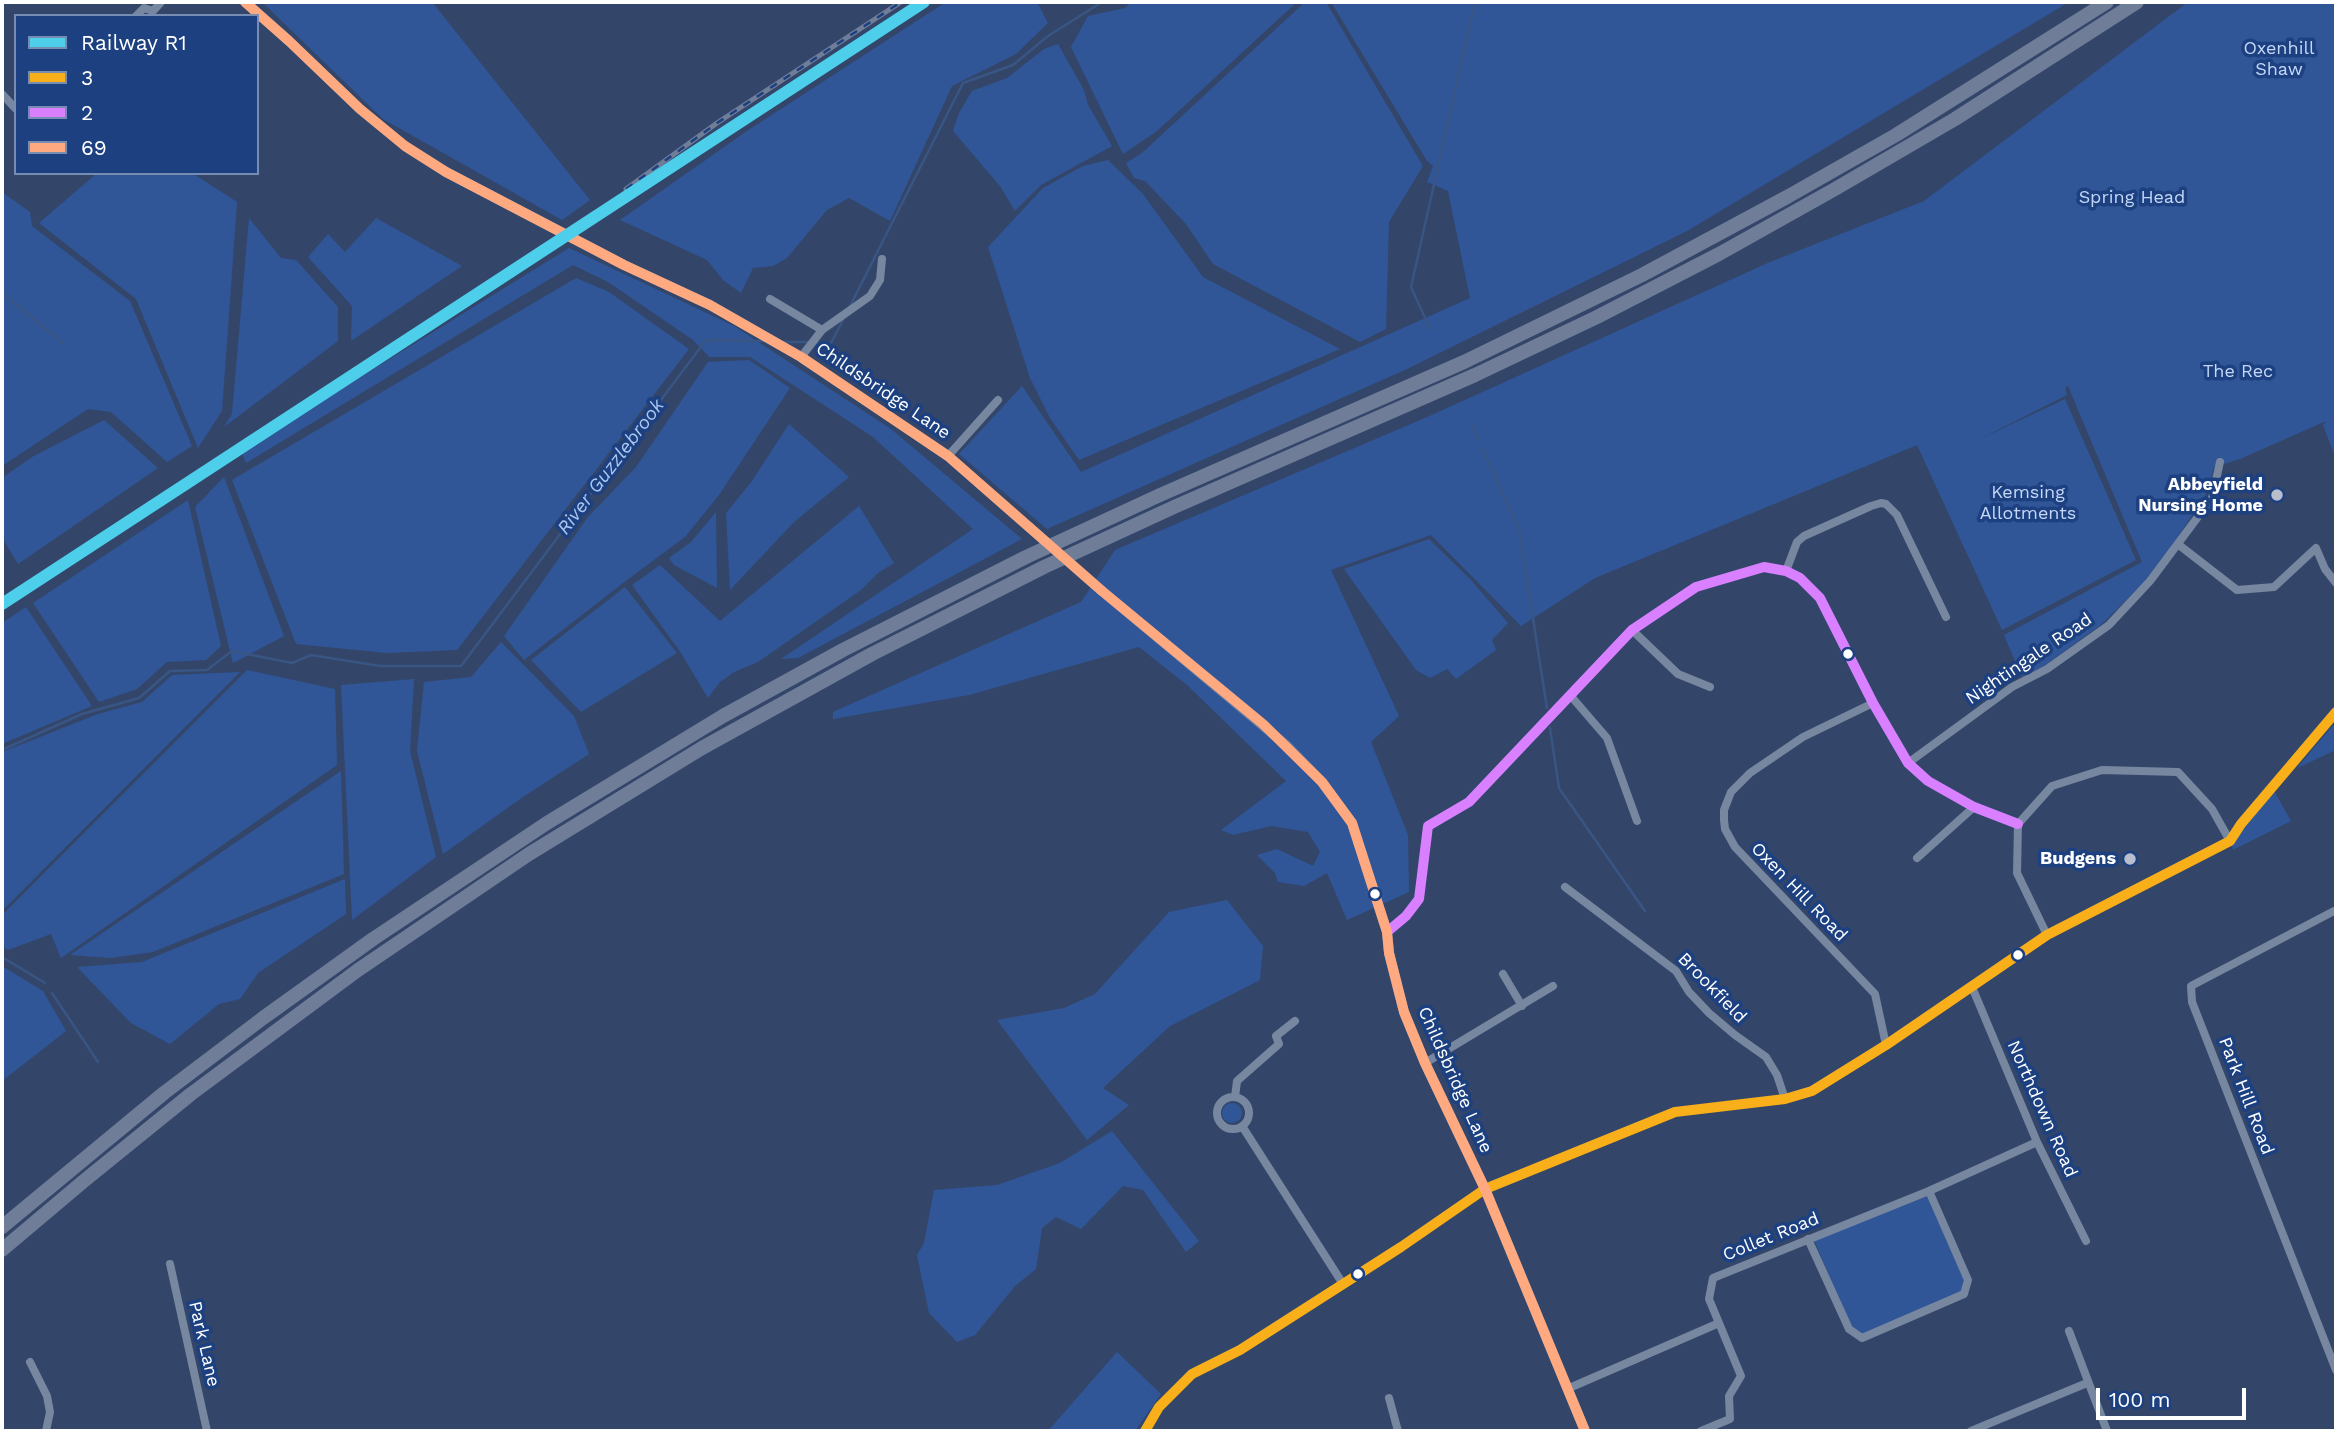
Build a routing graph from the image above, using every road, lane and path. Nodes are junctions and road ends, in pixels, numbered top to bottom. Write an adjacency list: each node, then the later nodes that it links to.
1 (161, 2): 6 (street)
2 (245, 2): 5 (street, Childsbridge Lane)
3 (2107, 2): 49 (highway)
4 (2137, 2): 52 (highway)
5 (253, 13)
6 (138, 14)
7 (259, 18): 13 (street, Childsbridge Lane)
8 (2, 94): 9 (street)
9 (14, 107)
10 (882, 259): 12 (street)
11 (770, 299): 12 (street)
12 (822, 330): 13 (street)
13 (801, 357): 15 (street, Childsbridge Lane)
14 (998, 400): 15 (street)
15 (948, 456): 34 (street, Childsbridge Lane, bridge)
16 (2220, 462): 17 (street, Nightingale Road)
17 (2179, 545): 19 (street); 26 (street, Nightingale Road)
18 (1786, 571): 20 (street); 21 (street); 24 (street)
19 (2336, 583)
20 (1946, 617)
21 (1632, 629): 22 (street); 23 (street)
22 (1710, 687)
23 (1570, 695): 28 (street); 34 (street)
24 (1873, 703): 26 (street); 41 (street, Oxen Hill Road)
25 (2336, 712): 30 (street)
26 (1908, 763): 27 (street)
27 (1974, 807): 29 (street); 31 (street)
28 (1637, 821)
29 (2018, 824): 30 (street); 35 (street)
30 (2230, 841): 35 (street)
31 (1917, 858)
32 (1565, 887): 44 (street, Brookfield)
33 (2336, 910): 58 (street, Park Hill Road)
34 (1387, 932): 42 (street, Childsbridge Lane)
35 (2047, 935): 38 (street)
36 (1503, 974): 39 (street)
37 (1553, 986): 39 (street)
38 (1972, 987): 41 (street); 46 (street, Northdown Road)
39 (1522, 1006): 42 (street)
40 (1295, 1021): 43 (street)
41 (1886, 1045): 44 (street)
42 (1425, 1063): 47 (street, Childsbridge Lane)
43 (1235, 1097): 45 (street); 45 (street)
44 (1785, 1099): 47 (street)
45 (1242, 1126): 54 (street)
46 (2037, 1142): 48 (street, Collet Road); 51 (street, Northdown Road)
47 (1485, 1189): 54 (street); 60 (street, Childsbridge Lane)
48 (1929, 1191): 50 (street, Collet Road); 50 (street)
49 (2, 1227)
50 (1808, 1239): 55 (street, Collet Road)
51 (2086, 1241)
52 (2, 1250)
53 (170, 1264): 63 (street, Park Lane)
54 (1343, 1284): 64 (street)
55 (1719, 1323): 60 (street); 67 (street)
56 (2069, 1331): 59 (street)
57 (30, 1362): 62 (street)
58 (2336, 1370)
59 (2087, 1384): 68 (street); 69 (street)
60 (1567, 1389): 66 (street, Childsbridge Lane)
61 (1389, 1398): 65 (street)
62 (46, 1431)
63 (207, 1431)
64 (1145, 1431)
65 (1398, 1431)
66 (1585, 1431)
67 (1701, 1431)
68 (1971, 1431)
69 (2107, 1431)

